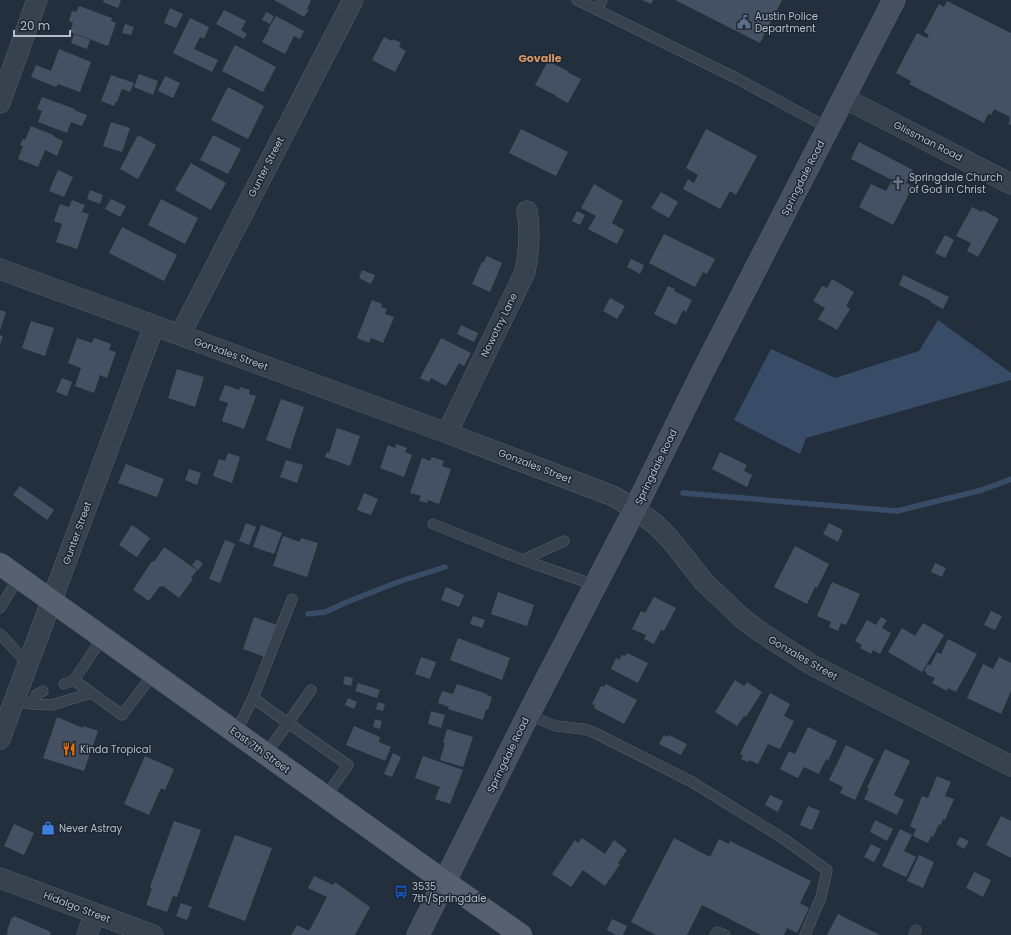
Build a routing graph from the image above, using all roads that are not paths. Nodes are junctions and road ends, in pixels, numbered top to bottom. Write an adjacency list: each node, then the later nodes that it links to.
1 (37, 0): 8 (street)
2 (353, 0): 14 (street, Gunter Street)
3 (577, 0): 6 (lane)
4 (602, 0): 6 (lane)
5 (894, 0): 7 (main road, Springdale Road)
6 (597, 10): 9 (lane)
7 (844, 98): 9 (main road, Springdale Road); 10 (street, Glissman Road)
8 (0, 103)
9 (828, 128): 16 (main road, Springdale Road)
10 (1011, 184)
11 (527, 212): 15 (street, Nowotny Lane)
12 (0, 269): 13 (street, Gonzales Street)
13 (154, 326): 14 (street, Gonzales Street); 24 (street, Gunter Street)
14 (180, 335): 15 (street, Gonzales Street)
15 (447, 433): 16 (street, Gonzales Street)
16 (635, 509): 22 (main road, Springdale Road); 42 (street, Gonzales Street)
17 (433, 524): 19 (lane)
18 (564, 541): 19 (lane)
19 (523, 560): 22 (lane)
20 (0, 564): 21 (main road, East 7th Street)
21 (19, 577): 24 (main road, East 7th Street); 25 (lane)
22 (595, 585): 37 (main road, Springdale Road)
23 (292, 599): 35 (lane)
24 (52, 601): 27 (main road, East 7th Street); 28 (street, Gunter Street)
25 (0, 608)
26 (0, 634): 28 (lane)
27 (103, 638): 29 (main road, East 7th Street); 30 (lane)
28 (28, 664): 36 (street, Gunter Street)
29 (154, 673): 34 (lane); 39 (main road, East 7th Street)
30 (74, 680): 31 (lane); 34 (lane)
31 (64, 684)
32 (311, 690): 38 (lane)
33 (43, 691): 36 (lane)
34 (91, 693): 36 (lane)
35 (253, 698): 38 (lane); 39 (lane)
36 (24, 702): 40 (street, Gunter Street)
37 (528, 715): 45 (main road, Springdale Road); 53 (lane)
38 (288, 723): 41 (lane); 43 (lane)
39 (236, 732): 41 (main road, East 7th Street)
40 (0, 739)
41 (266, 754): 43 (main road, East 7th Street)
42 (1011, 766)
43 (326, 796): 45 (main road, East 7th Street)
44 (0, 878): 46 (street, Hidalgo Street)
45 (445, 882): 49 (main road, Springdale Road); 50 (main road, East 7th Street)
46 (95, 914): 47 (street); 48 (street, Hidalgo Street)
47 (88, 935)
48 (153, 935)
49 (418, 935)
50 (521, 935)
51 (715, 935): 52 (lane)
52 (725, 935)
53 (805, 935)

